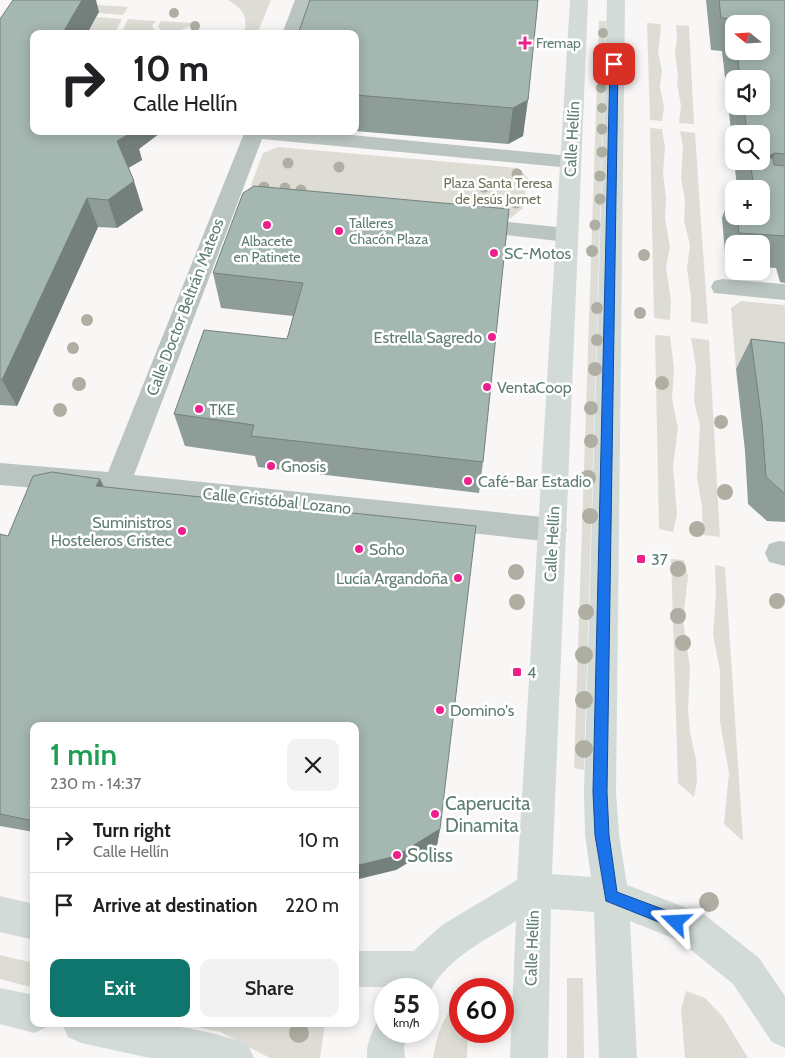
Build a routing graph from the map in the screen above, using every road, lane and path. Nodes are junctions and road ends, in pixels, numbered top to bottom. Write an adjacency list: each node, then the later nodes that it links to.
1 (304, 0): 4 (street)
2 (580, 0): 7 (main road, Calle Hellín)
3 (616, 0): 18 (main road)
4 (293, 30)
5 (253, 135): 8 (street, Calle Doctor Beltrán Mateos)
6 (286, 135): 7 (street)
7 (571, 162): 11 (main road, Calle Hellín)
8 (226, 201): 9 (street); 15 (street, Calle Doctor Beltrán Mateos)
9 (252, 203)
10 (450, 223): 11 (street)
11 (567, 235): 16 (main road, Calle Hellín)
12 (722, 287): 13 (street)
13 (785, 292)
14 (0, 474): 15 (street, Calle Cristóbal Lozano)
15 (117, 484): 16 (street, Calle Cristóbal Lozano)
16 (553, 530): 17 (main road, Calle Hellín)
17 (534, 890): 18 (main road); 23 (main road); 31 (main road, Calle Hellín)
18 (611, 896): 27 (main road); 32 (main road)
19 (0, 914): 20 (main road)
20 (30, 921)
21 (359, 970): 22 (main road)
22 (411, 978)
23 (418, 978)
24 (0, 1006): 25 (main road)
25 (30, 1013)
26 (95, 1027): 29 (main road)
27 (785, 1029)
28 (387, 1043): 30 (main road)
29 (235, 1058)
30 (386, 1058)
31 (529, 1058)
32 (618, 1058)

